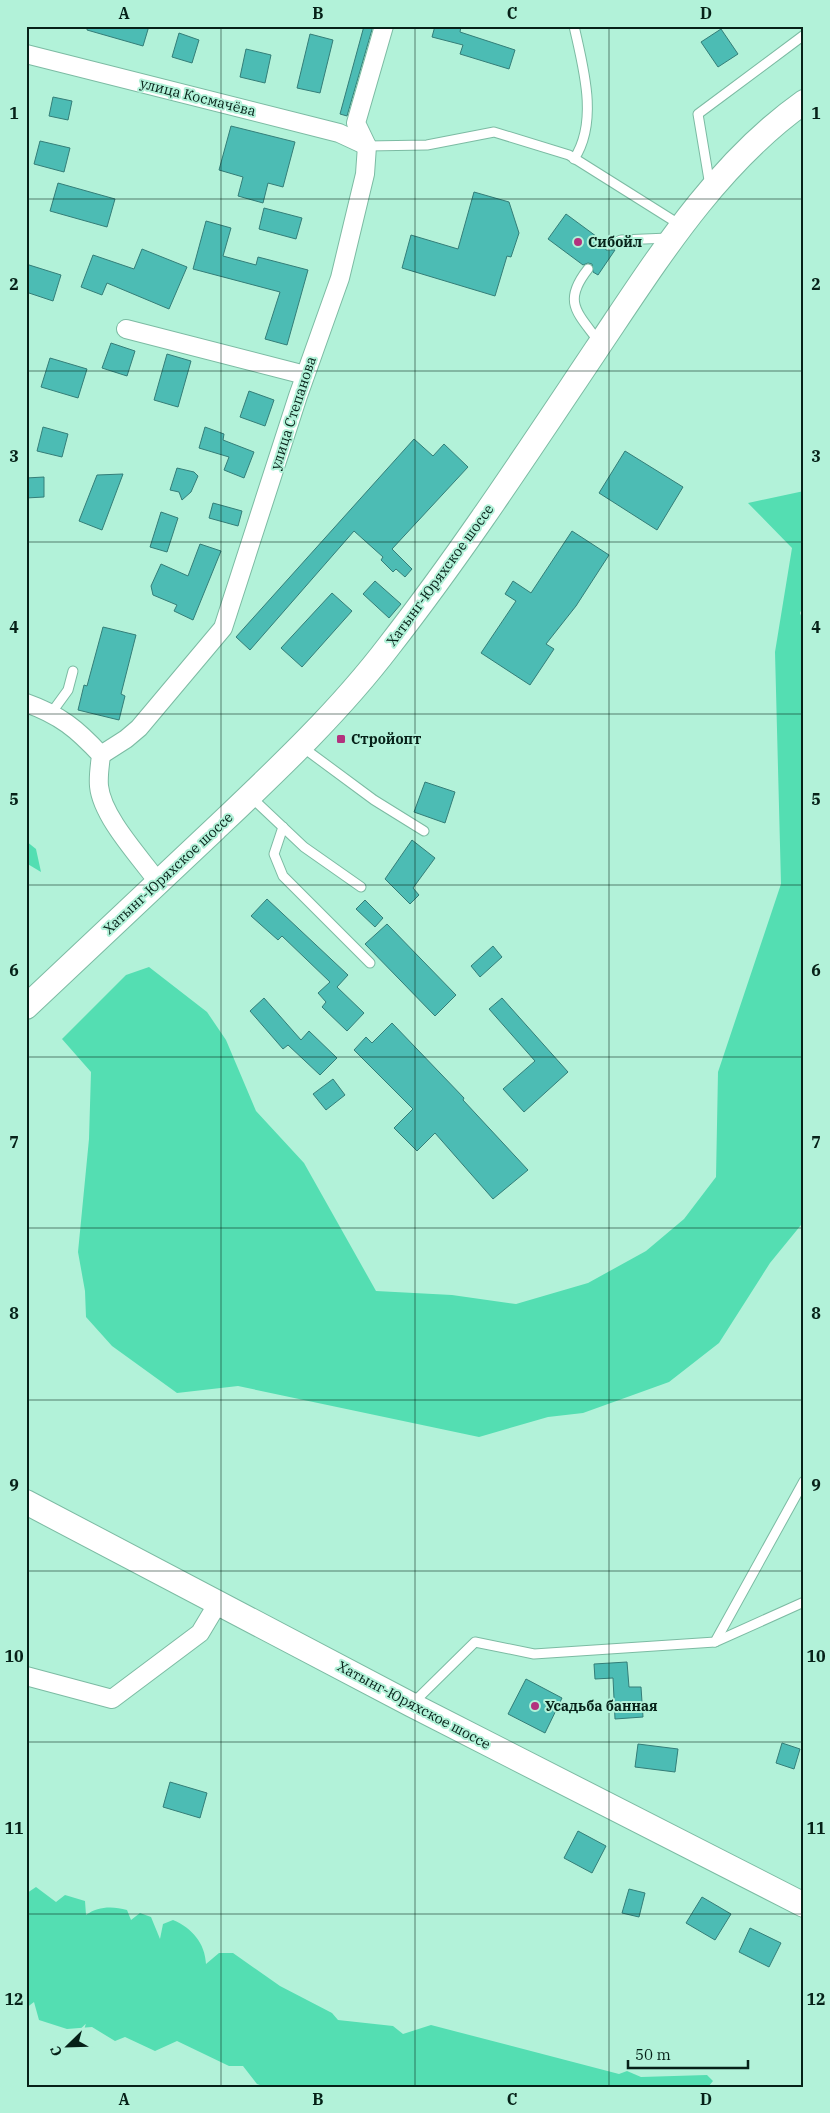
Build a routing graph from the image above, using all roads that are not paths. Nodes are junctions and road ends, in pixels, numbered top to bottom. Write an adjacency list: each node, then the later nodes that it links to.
1 (384, 26): 6 (street, улица Степанова)
2 (574, 26): 7 (lane)
3 (804, 35): 8 (lane)
4 (26, 54): 6 (street, улица Космачёва)
5 (804, 102): 8 (main road, Хатынг-Юряхское шоссе)
6 (367, 146): 7 (lane); 14 (street, улица Степанова)
7 (574, 159): 9 (lane)
8 (710, 190): 9 (main road, Хатынг-Юряхское шоссе)
9 (678, 232): 10 (lane); 13 (main road, Хатынг-Юряхское шоссе)
10 (608, 246)
11 (588, 269): 13 (lane)
12 (126, 329): 14 (street)
13 (600, 344): 18 (main road, Хатынг-Юряхское шоссе)
14 (306, 375): 19 (street, улица Степанова)
15 (73, 671): 17 (lane)
16 (26, 703): 17 (street)
17 (52, 712): 19 (street)
18 (301, 746): 20 (main road, Хатынг-Юряхское шоссе); 22 (lane)
19 (101, 755): 23 (street)
20 (250, 796): 21 (lane); 23 (main road, Хатынг-Юряхское шоссе)
21 (283, 827): 24 (lane); 25 (lane)
22 (424, 831)
23 (158, 882): 26 (main road, Хатынг-Юряхское шоссе)
24 (361, 886)
25 (370, 963)
26 (26, 1007)
27 (804, 1481): 31 (lane)
28 (28, 1510): 30 (main road, Хатынг-Юряхское шоссе)
29 (804, 1602): 31 (lane)
30 (218, 1603): 32 (street); 33 (main road, Хатынг-Юряхское шоссе)
31 (715, 1642): 33 (lane)
32 (26, 1676)
33 (412, 1705): 34 (main road, Хатынг-Юряхское шоссе)
34 (804, 1905)

